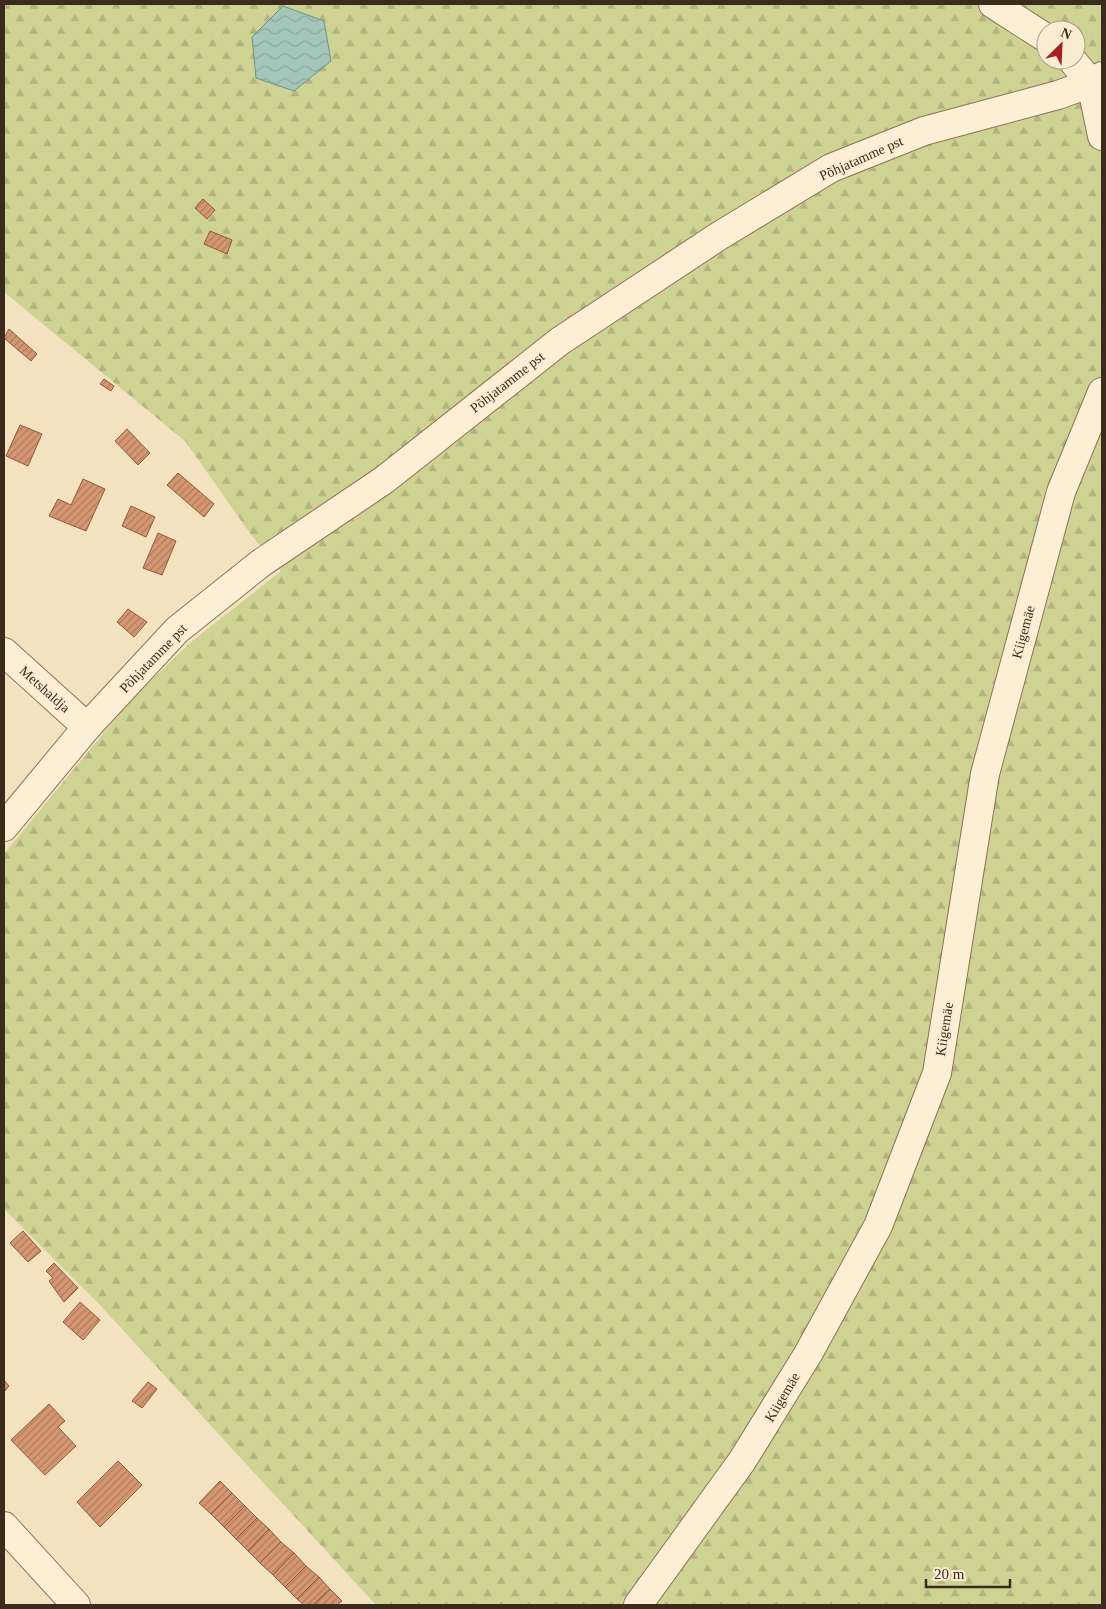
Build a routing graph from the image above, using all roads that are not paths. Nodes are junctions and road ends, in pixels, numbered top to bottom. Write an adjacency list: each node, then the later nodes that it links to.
1 (993, 4): 2 (street)
2 (1036, 32)
3 (1085, 70): 4 (street)
4 (1097, 79): 5 (street); 8 (street, Põhjatamme pst)
5 (1102, 136)
6 (1102, 392): 12 (street, Kiigemäe)
7 (4, 652): 8 (street, Metshaldja)
8 (87, 727): 9 (street, Põhjatamme pst)
9 (4, 827)
10 (4, 1526): 11 (street)
11 (76, 1605)
12 (638, 1605)

